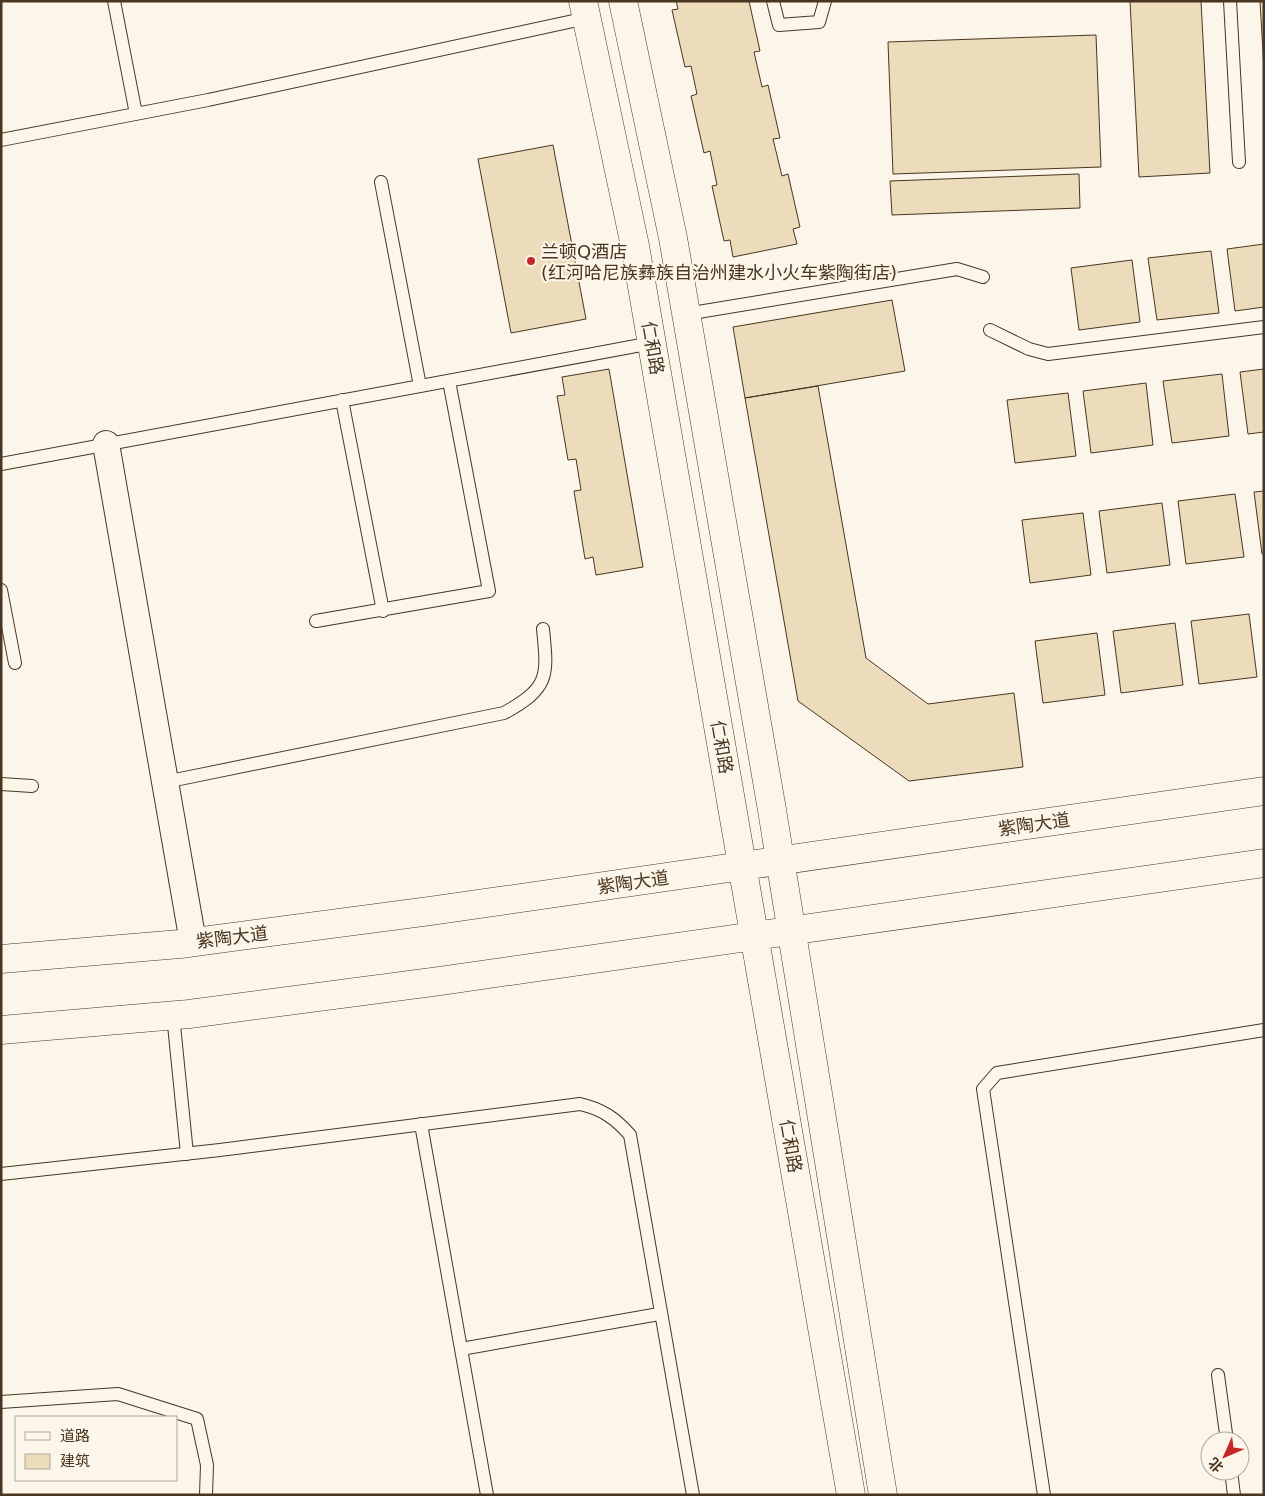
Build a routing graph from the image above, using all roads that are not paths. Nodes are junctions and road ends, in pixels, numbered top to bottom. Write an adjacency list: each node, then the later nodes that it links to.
1 (114, 1): 7 (lane)
2 (622, 1): 12 (main road, 仁和路)
3 (773, 1): 4 (lane)
4 (825, 1)
5 (1230, 1): 9 (lane)
6 (585, 10): 7 (lane); 15 (main road, 仁和路)
7 (136, 114): 8 (lane)
8 (1, 140)
9 (1239, 162)
10 (381, 182): 17 (lane)
11 (983, 277): 12 (lane)
12 (686, 314): 30 (main road, 仁和路)
13 (1264, 328): 14 (lane)
14 (990, 330)
15 (652, 343): 16 (lane); 32 (main road, 仁和路)
16 (449, 381): 17 (lane); 22 (lane)
17 (420, 386): 18 (lane)
18 (342, 400): 19 (lane); 22 (lane)
19 (106, 444): 20 (lane); 26 (street)
20 (1, 464)
21 (1, 590): 25 (lane)
22 (382, 611): 23 (lane)
23 (316, 621)
24 (543, 629): 26 (lane)
25 (15, 663)
26 (165, 782): 35 (street)
27 (1, 784): 28 (lane)
28 (32, 786)
29 (1264, 791): 30 (main road, 紫陶大道)
30 (780, 861): 32 (main road, 紫陶大道); 33 (main road, 仁和路)
31 (1264, 863): 33 (main road)
32 (743, 866): 34 (main road, 仁和路); 35 (main road, 紫陶大道)
33 (792, 931): 34 (main road); 54 (main road, 仁和路)
34 (755, 936): 37 (main road); 53 (main road, 仁和路)
35 (193, 942): 36 (main road, 紫陶大道)
36 (1, 959)
37 (173, 1016): 38 (main road); 41 (lane)
38 (1, 1030)
39 (1264, 1030): 49 (lane)
40 (421, 1124): 41 (lane); 43 (lane); 44 (lane)
41 (187, 1154): 42 (lane)
42 (1, 1174)
43 (659, 1314): 44 (lane); 52 (lane)
44 (461, 1349): 51 (lane)
45 (1218, 1375): 47 (lane)
46 (1, 1402): 50 (lane)
47 (1226, 1431)
48 (1232, 1481): 55 (lane)
49 (1040, 1494)
50 (206, 1495)
51 (487, 1495)
52 (693, 1495)
53 (851, 1495)
54 (883, 1495)
55 (1234, 1495)

